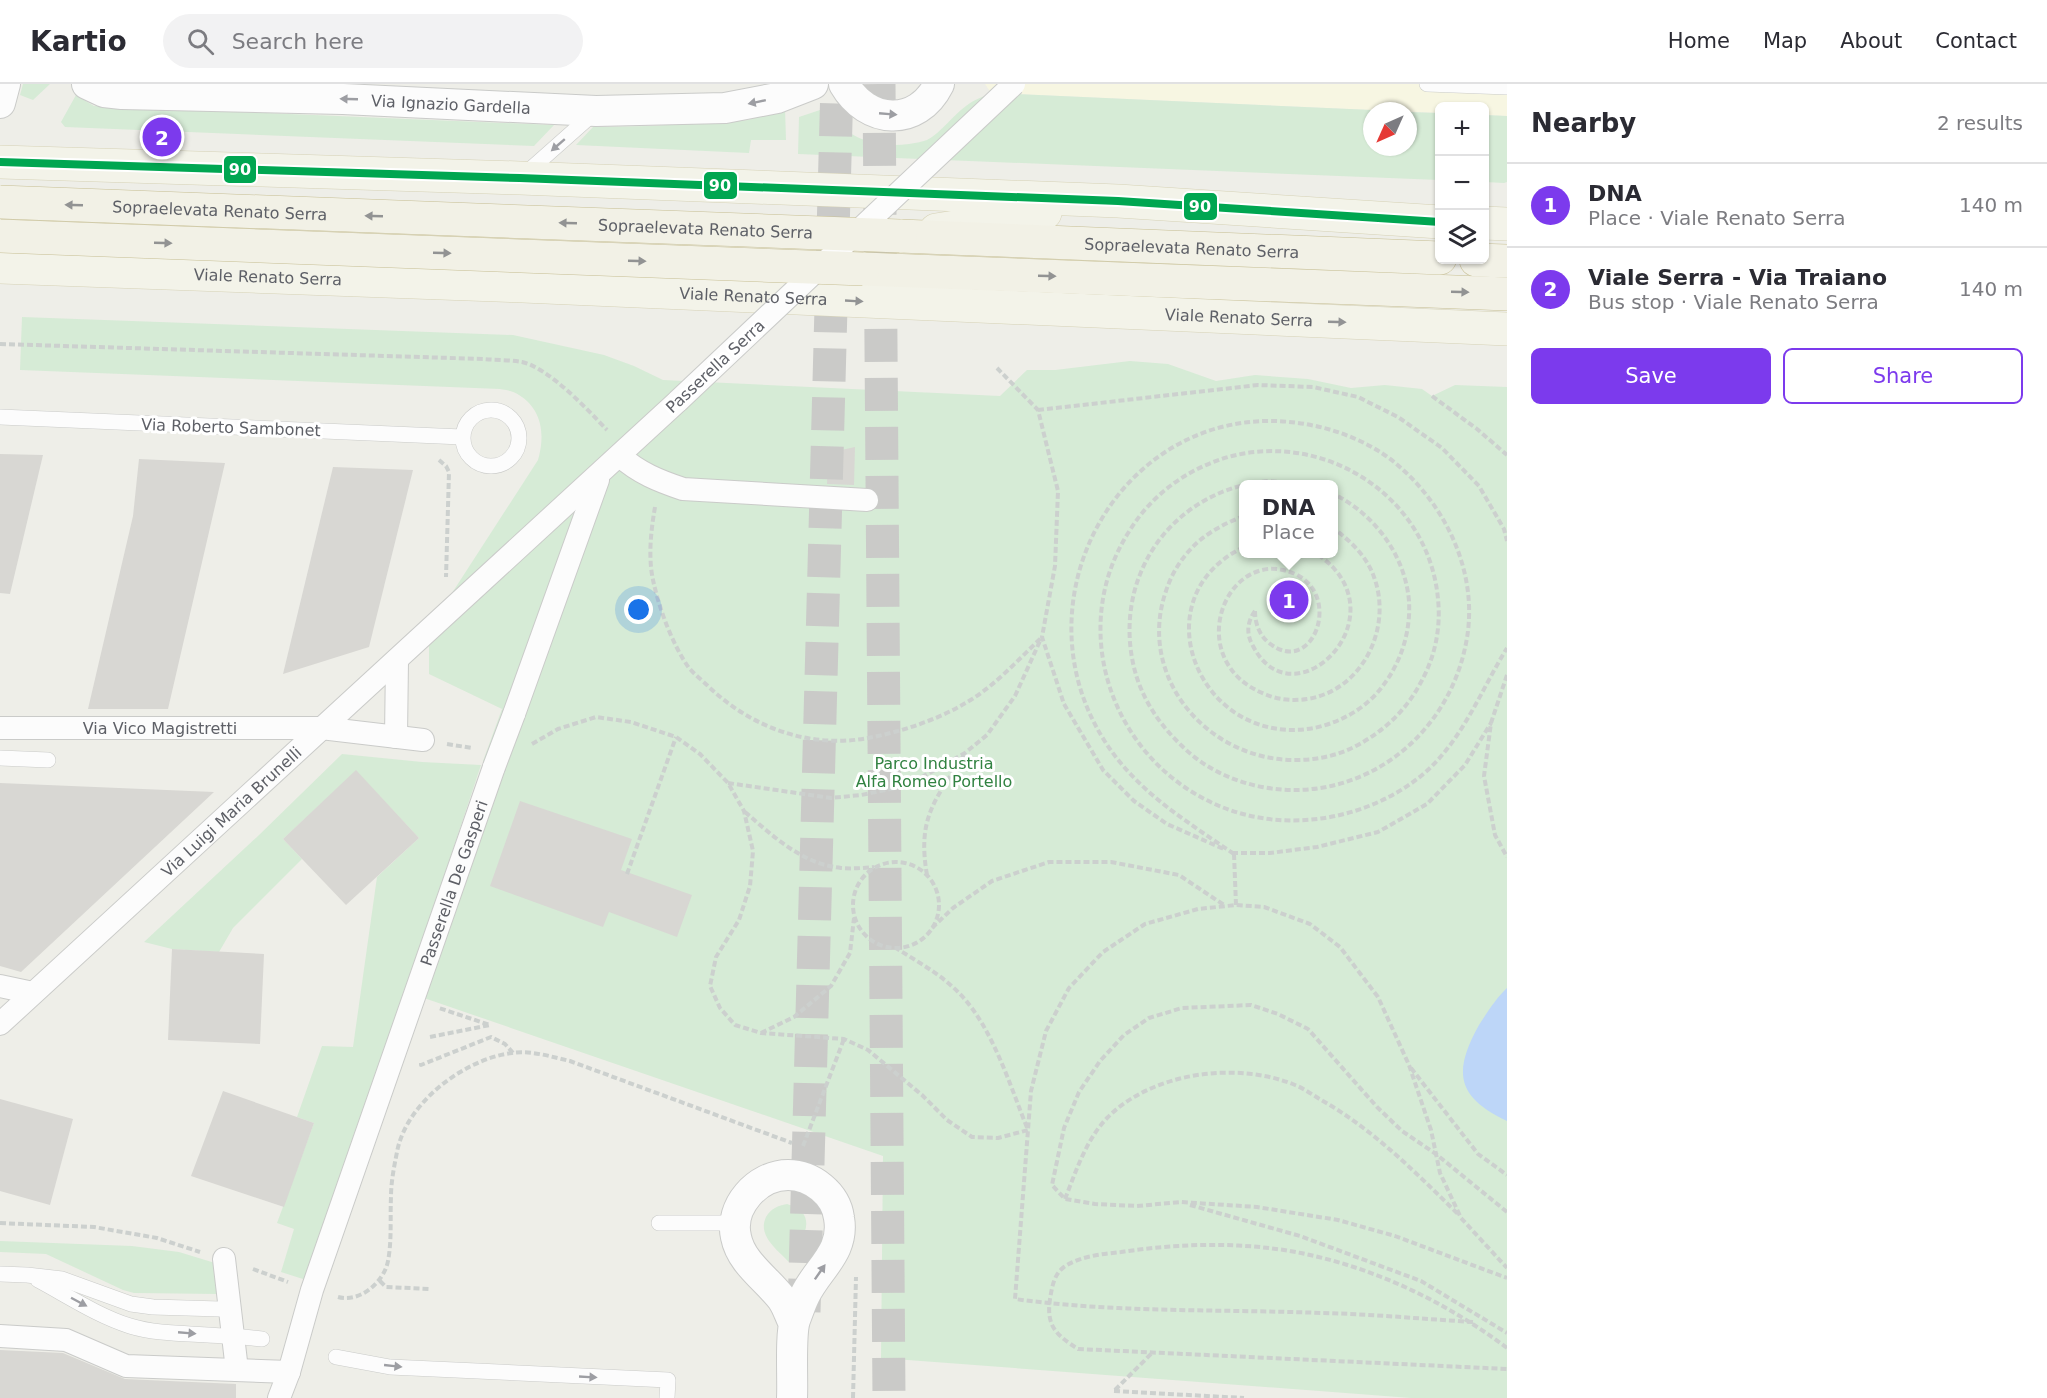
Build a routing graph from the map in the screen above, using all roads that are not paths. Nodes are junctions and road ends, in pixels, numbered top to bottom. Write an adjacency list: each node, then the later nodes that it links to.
1 (5, 84): 9 (street)
2 (87, 84): 10 (street, Via Ignazio Gardella, one-way to 2)
3 (813, 84): 10 (street, Via Ignazio Gardella, one-way to 10)
4 (844, 84): 7 (street, one-way to 7)
5 (1014, 84): 33 (street, Passerella Serra, bridge)
6 (1427, 84): 8 (lane)
7 (943, 86)
8 (1507, 87)
9 (0, 103)
10 (596, 111): 13 (lane, one-way to 13)
11 (0, 162): 12 (main road)
12 (157, 167): 13 (main road); 26 (main road)
13 (520, 178): 14 (main road)
14 (1118, 201): 16 (main road); 20 (main road); 21 (main road)
15 (0, 202): 20 (highway, Sopraelevata Renato Serra, one-way to 15, bridge)
16 (1435, 222)
17 (1489, 223): 18 (main road)
18 (1507, 224)
19 (0, 236): 25 (highway, Sopraelevata Renato Serra, one-way to 25, bridge)
20 (900, 236): 21 (highway, Sopraelevata Renato Serra)
21 (1426, 258)
22 (1489, 260): 23 (highway)
23 (1507, 261)
24 (0, 267): 26 (main road, Viale Renato Serra)
25 (863, 269): 27 (highway, Sopraelevata Renato Serra, one-way to 27); 29 (main road)
26 (134, 273): 29 (main road, Viale Renato Serra, one-way to 29)
27 (1412, 290): 28 (highway, Sopraelevata Renato Serra, one-way to 28); 29 (main road)
28 (1507, 294)
29 (1131, 314): 30 (main road, Viale Renato Serra, one-way to 30)
30 (1507, 329)
31 (0, 417): 32 (lane, Via Roberto Sambonet)
32 (462, 437)
33 (620, 456): 34 (street, Passerella Serra); 35 (street)
34 (599, 475): 36 (street, Passerella Serra); 60 (street, Passerella De Gasperi, bridge)
35 (867, 500)
36 (437, 623): 37 (street, Via Luigi Maria Brunelli)
37 (397, 660): 39 (street, Via Luigi Maria Brunelli); 40 (street)
38 (0, 728): 39 (street, Via Vico Magistretti)
39 (321, 728): 40 (street, Via Vico Magistretti); 45 (street, Via Luigi Maria Brunelli)
40 (396, 736): 41 (street, Via Vico Magistretti)
41 (423, 740)
42 (0, 758): 43 (lane)
43 (48, 760)
44 (0, 986): 45 (street)
45 (33, 993): 46 (street, Via Luigi Maria Brunelli)
46 (0, 1024)
47 (659, 1223): 48 (lane)
48 (735, 1223): 53 (street); 53 (street, one-way to 48)
49 (224, 1259): 59 (street)
50 (0, 1274): 51 (lane)
51 (27, 1275): 52 (lane); 55 (lane, one-way to 55)
52 (220, 1309)
53 (794, 1324): 63 (street)
54 (0, 1336): 59 (street)
55 (224, 1336)
56 (243, 1337): 57 (lane)
57 (262, 1339)
58 (336, 1357): 62 (lane, one-way to 62)
59 (237, 1370): 60 (street)
60 (289, 1372): 61 (street, Passerella De Gasperi)
61 (279, 1398)
62 (668, 1398)
63 (792, 1398)

